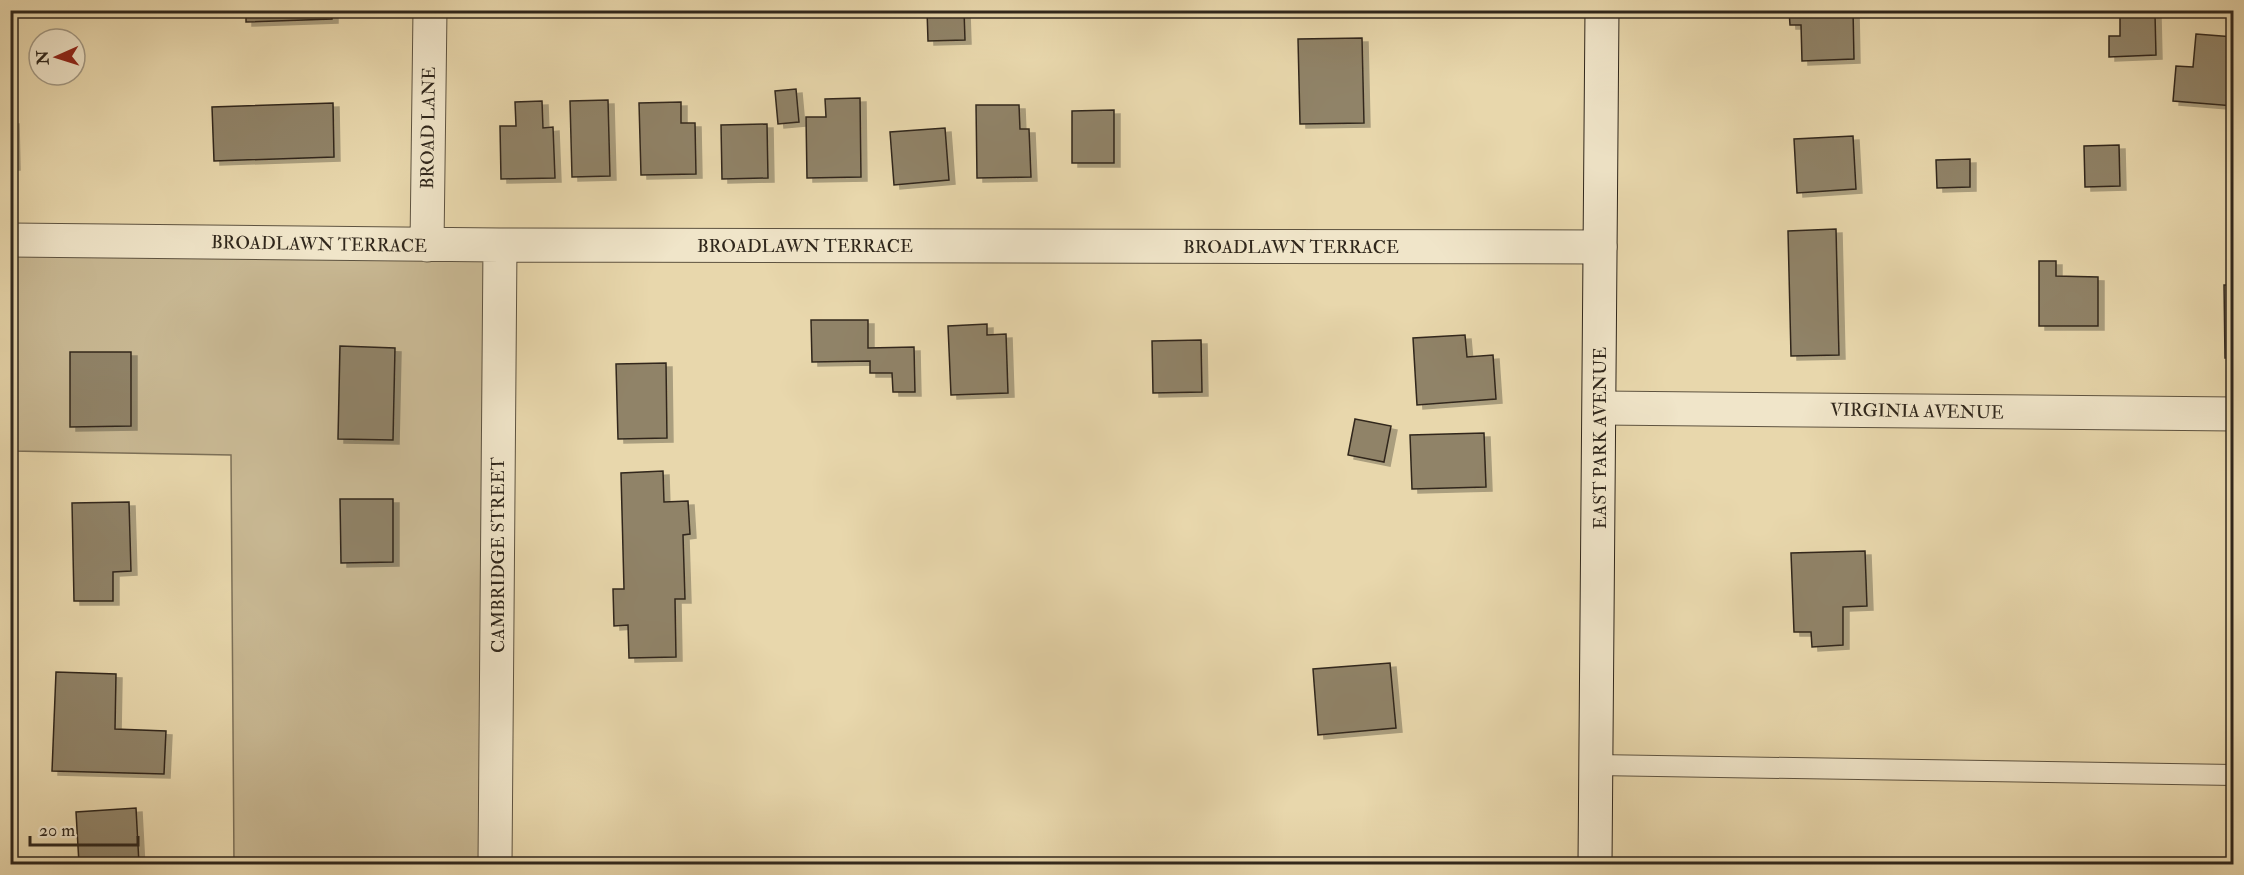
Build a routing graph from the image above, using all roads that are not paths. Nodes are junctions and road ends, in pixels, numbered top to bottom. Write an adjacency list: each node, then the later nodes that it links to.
1 (430, 10): 4 (street, BROAD LANE)
2 (1602, 10): 6 (street, EAST PARK AVENUE)
3 (10, 240): 4 (street, BROADLAWN TERRACE)
4 (427, 245): 5 (street, BROADLAWN TERRACE)
5 (500, 245): 6 (street, BROADLAWN TERRACE); 11 (street, CAMBRIDGE STREET)
6 (1600, 248): 7 (street, EAST PARK AVENUE)
7 (1601, 408): 8 (street, VIRGINIA AVENUE); 9 (street, EAST PARK AVENUE)
8 (2234, 414)
9 (1596, 765): 10 (lane); 12 (street, EAST PARK AVENUE)
10 (2234, 775)
11 (495, 864)
12 (1595, 864)

